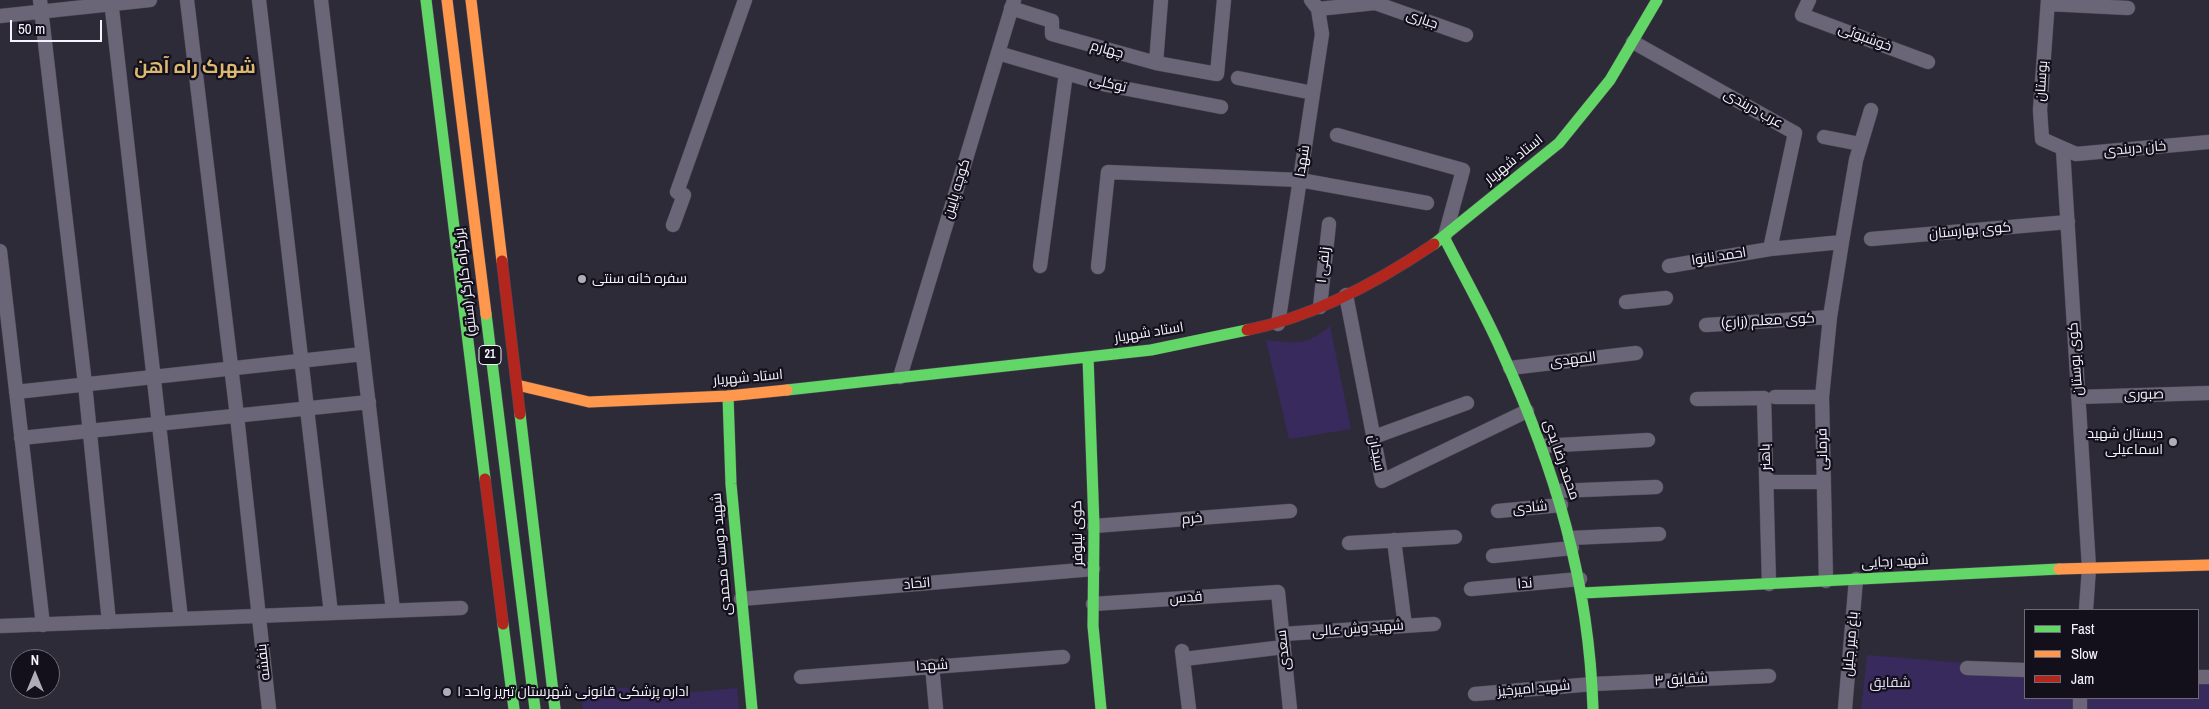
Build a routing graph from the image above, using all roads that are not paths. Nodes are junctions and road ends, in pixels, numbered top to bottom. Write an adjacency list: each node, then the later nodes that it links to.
1 (150, 0): 13 (street)
2 (187, 0): 60 (street, بنفشه)
3 (259, 0): 58 (street)
4 (321, 0): 56 (street)
5 (426, 0): 130 (main road, بزرگراه کارگر (سنتو) / 21)
6 (447, 0): 131 (main road, بزرگراه کارگر (سنتو) / 21)
7 (471, 0): 64 (main road)
8 (745, 0): 39 (street)
9 (1161, 0): 24 (street)
10 (1224, 0): 24 (street, چهارم)
11 (1657, 0): 21 (main road, استاد شهریار)
12 (1809, 0): 23 (street, خوشبوئی)
13 (111, 2): 17 (street); 61 (street)
14 (2048, 2): 18 (street); 34 (street, بوستان)
15 (1012, 4): 22 (street, کوچه پایین); 24 (street, چهارم)
16 (1314, 5): 20 (street, جباری); 27 (street, شهدا)
17 (41, 6): 19 (street); 63 (street)
18 (2128, 8)
19 (0, 16)
20 (1466, 35)
21 (1632, 42): 40 (main road, استاد شهریار); 43 (street, عرب دربندی)
22 (998, 53): 25 (street, توکلی); 62 (street, کوچه پایین)
23 (1928, 62)
24 (1156, 63)
25 (1066, 73): 28 (street, توکلی); 45 (street)
26 (1238, 78): 27 (street)
27 (1313, 93): 35 (street, شهدا)
28 (1221, 106)
29 (1871, 110): 33 (street, فرمانی)
30 (1338, 135): 40 (street)
31 (1824, 137): 33 (street)
32 (2208, 142): 34 (street, خان دربندی)
33 (1860, 144): 42 (street, فرمانی)
34 (2063, 150): 37 (street, کوی بوستان)
35 (1300, 180): 36 (street); 47 (street); 53 (street, شهدا)
36 (1427, 204)
37 (2068, 222): 41 (street, کوی بهارستان); 70 (street, کوی بوستان)
38 (1328, 224): 51 (street, زلفی ۱)
39 (673, 226)
40 (1444, 237): 48 (main road, استاد شهریار); 59 (main road, محمد رضا یدی)
41 (1871, 239)
42 (1842, 242): 43 (street, احمد نانوا); 52 (street, فرمانی)
43 (1770, 249): 46 (street, احمد نانوا)
44 (0, 251): 65 (street)
45 (1040, 266)
46 (1669, 266)
47 (1098, 267)
48 (1346, 295): 51 (main road, استاد شهریار); 79 (street, سیدان)
49 (1666, 298): 50 (street)
50 (1626, 302)
51 (1320, 307): 53 (main road, استاد شهریار)
52 (1830, 317): 54 (street, کوی معلم (زارع)); 69 (street, فرمانی)
53 (1278, 324): 57 (main road, استاد شهریار)
54 (1706, 325)
55 (1636, 353): 59 (street, المهدی)
56 (363, 354): 58 (street); 72 (street)
57 (1088, 357): 62 (main road, استاد شهریار); 90 (main road, کوی نیلوفر)
58 (301, 360): 60 (street); 74 (street)
59 (1510, 368): 75 (main road, محمد رضا یدی)
60 (230, 369): 61 (street); 76 (street, بنفشه)
61 (153, 377): 63 (street); 77 (street)
62 (900, 377): 67 (main road, استاد شهریار)
63 (85, 384): 65 (street); 78 (street)
64 (517, 385): 67 (main road, استاد شهریار); 132 (main road)
65 (16, 392): 80 (street)
66 (2209, 393): 70 (street, صبوری)
67 (728, 396): 107 (main road, شهید دوست محمدی)
68 (1775, 397): 69 (street)
69 (1822, 397): 102 (street, فرمانی)
70 (2078, 397): 98 (street, کوی بوستان)
71 (1697, 400): 83 (street, باهنر)
72 (369, 402): 74 (street); 111 (street)
73 (1467, 402): 79 (street)
74 (307, 409): 76 (street); 112 (street)
75 (1528, 411): 79 (street, سیدان); 82 (main road, محمد رضا یدی)
76 (237, 416): 77 (street); 113 (street, بنفشه)
77 (159, 424): 78 (street); 114 (street)
78 (89, 432): 80 (street); 115 (street)
79 (1374, 437)
80 (22, 438): 117 (street)
81 (1648, 440): 82 (street)
82 (1542, 446): 86 (main road, محمد رضا یدی)
83 (1767, 482): 84 (street); 103 (street, باهنر)
84 (1816, 482)
85 (1656, 487): 86 (street)
86 (1557, 491): 87 (main road, محمد رضا یدی)
87 (1561, 505): 89 (street, شادی); 95 (main road, محمد رضا یدی)
88 (1290, 511): 90 (street, خرم)
89 (1498, 511)
90 (1094, 526): 99 (main road, کوی نیلوفر)
91 (1659, 534): 95 (street)
92 (1454, 537): 93 (street)
93 (1394, 540): 94 (street); 119 (street)
94 (1349, 543)
95 (1571, 543): 96 (street); 100 (main road, محمد رضا یدی)
96 (1493, 556)
97 (2209, 564): 98 (main road, شهید رجایی)
98 (2089, 568): 101 (main road, شهید رجایی); 110 (street, کوی بوستان)
99 (1093, 569): 107 (street, اتحاد); 108 (main road, کوی نیلوفر)
100 (1580, 579): 104 (street, ندا); 106 (main road, محمد رضا یدی)
101 (1856, 579): 102 (main road, شهید رجایی); 139 (street, باغ میر جلیل)
102 (1826, 581): 103 (main road, شهید رجایی)
103 (1769, 584): 106 (main road, شهید رجایی)
104 (1471, 589)
105 (1278, 592): 108 (street, قدس); 120 (street, سعدی)
106 (1583, 593): 127 (main road, محمد رضا یدی)
107 (741, 599): 133 (main road, شهید دوست محمدی)
108 (1093, 604): 135 (main road, کوی نیلوفر)
109 (460, 608): 111 (street)
110 (2086, 609)
111 (393, 610): 112 (street)
112 (331, 613): 113 (street)
113 (259, 616): 114 (street); 129 (street, بنفشه)
114 (181, 619): 115 (street)
115 (109, 622): 117 (street)
116 (1434, 624): 119 (street, شهید وش عالی)
117 (43, 625): 118 (street)
118 (0, 626)
119 (1405, 626): 120 (street, شهید وش عالی)
120 (1283, 640): 136 (street, شهید وش عالی); 137 (street, سعدی)
121 (1063, 657): 122 (street, شهدا)
122 (932, 666): 125 (street, شهدا); 134 (street)
123 (1967, 668): 124 (street)
124 (2024, 670)
125 (801, 676)
126 (1769, 676): 127 (street, شقایق ۳)
127 (1593, 684): 128 (street, شهید امیرخیز); 138 (main road, محمد رضا یدی)
128 (1474, 694)
129 (269, 709)
130 (514, 709)
131 (535, 709)
132 (555, 709)
133 (752, 709)
134 (936, 709)
135 (1101, 709)
136 (1189, 709)
137 (1290, 709)
138 (1593, 709)
139 (1845, 709)

